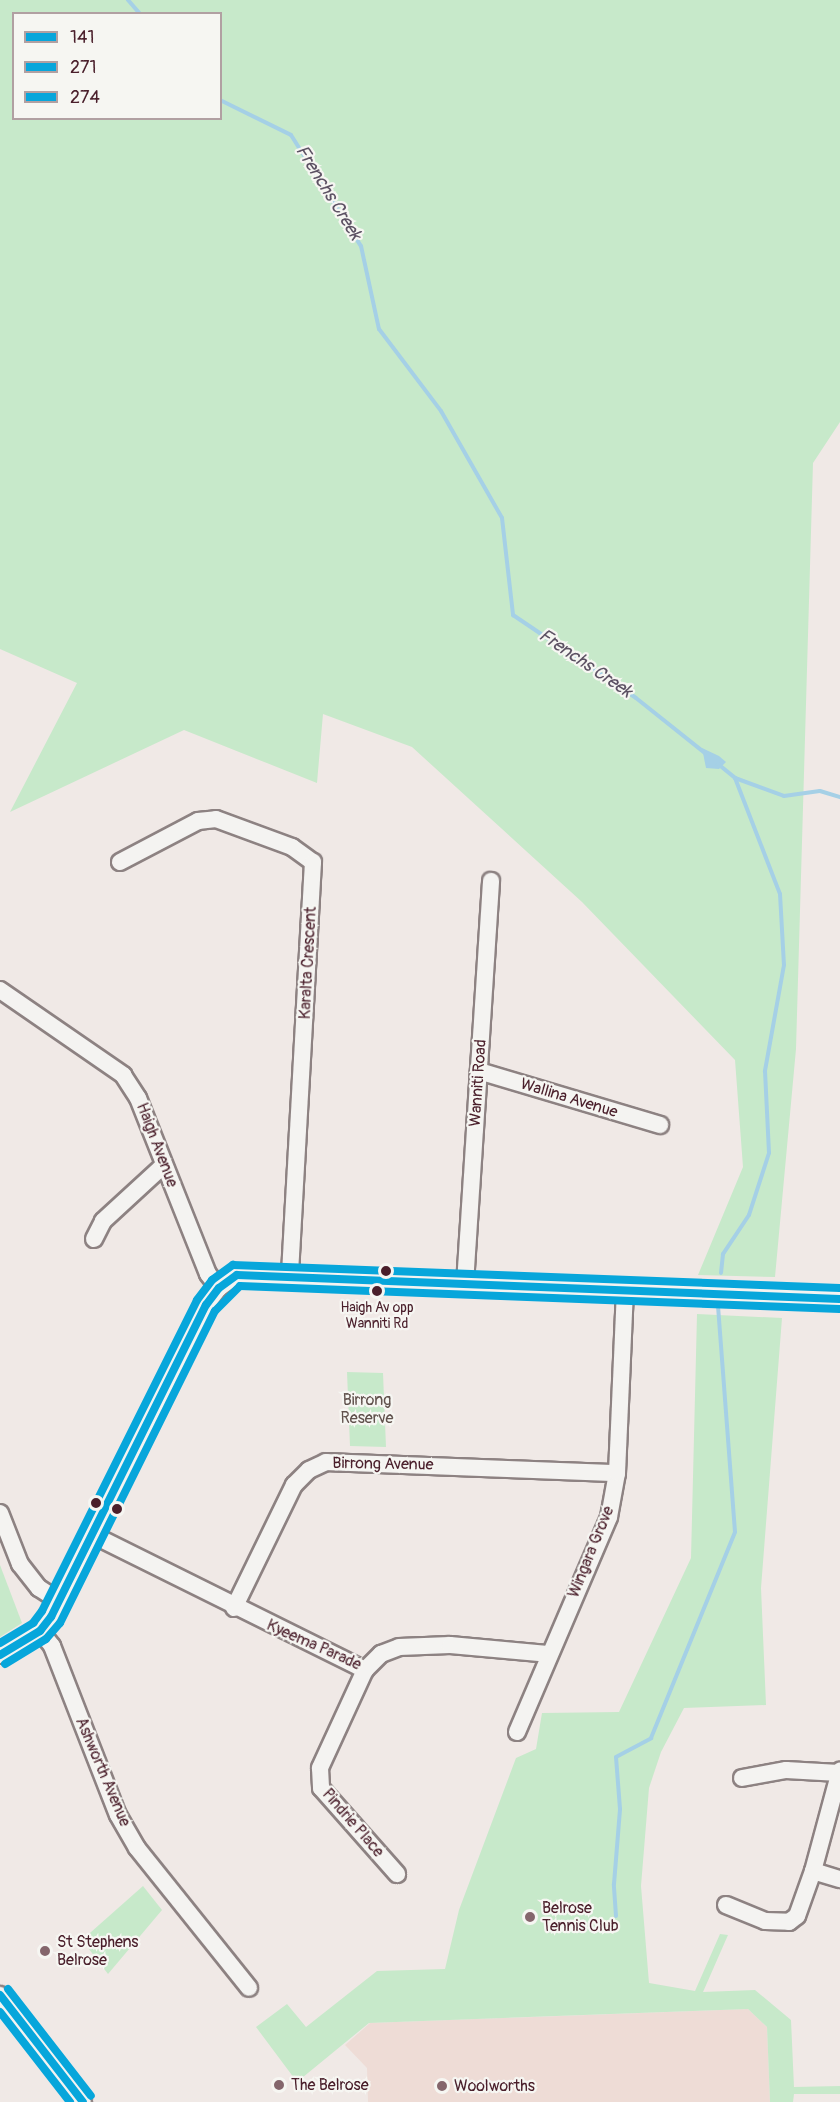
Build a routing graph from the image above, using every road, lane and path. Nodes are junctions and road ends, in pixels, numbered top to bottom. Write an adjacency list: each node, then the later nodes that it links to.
1 (120, 862): 8 (street, Karalta Crescent)
2 (491, 881): 4 (street, Wanniti Road)
3 (0, 990): 6 (street, Haigh Avenue)
4 (479, 1071): 5 (street, Wallina Avenue); 9 (street, Wanniti Road)
5 (660, 1125)
6 (164, 1165): 7 (street); 10 (street, Haigh Avenue)
7 (94, 1239)
8 (290, 1276): 9 (street); 10 (street)
9 (465, 1284): 11 (street)
10 (219, 1288): 15 (street)
11 (625, 1290): 12 (street); 13 (street, Wingara Grove)
12 (840, 1299)
13 (617, 1473): 17 (street, Birrong Avenue); 19 (street, Wingara Grove)
14 (0, 1513): 16 (street)
15 (93, 1535): 16 (street); 17 (street, Kyeema Parade)
16 (59, 1601): 18 (street)
17 (234, 1608): 21 (street, Kyeema Parade)
18 (40, 1631): 20 (street); 29 (street, Ashworth Avenue)
19 (548, 1654): 21 (street, Kyeema Parade); 22 (street, Wingara Grove)
20 (0, 1655)
21 (365, 1670): 26 (street, Pindrie Place)
22 (517, 1732)
23 (840, 1772): 24 (street); 25 (street)
24 (742, 1778)
25 (813, 1871): 27 (street); 28 (street)
26 (397, 1874)
27 (840, 1879)
28 (726, 1905)
29 (249, 1988)
30 (0, 1995): 31 (street)
31 (83, 2102)

